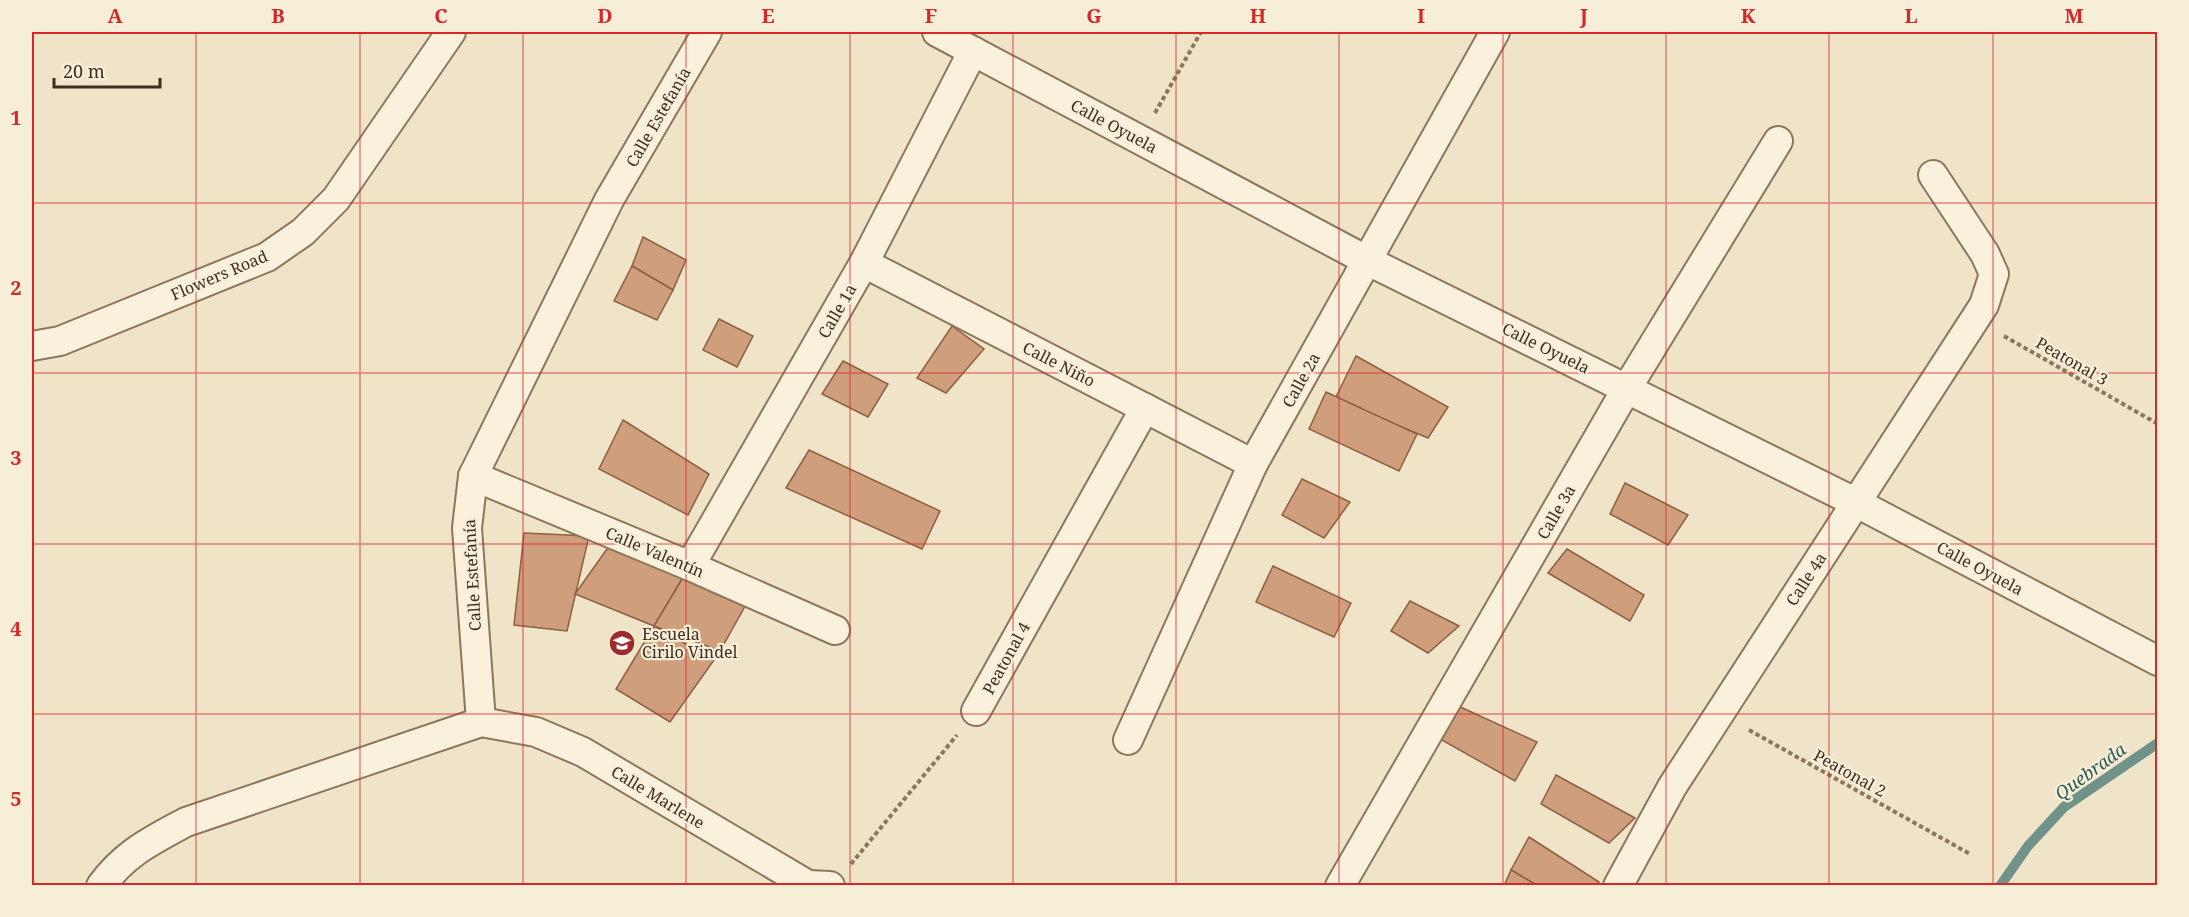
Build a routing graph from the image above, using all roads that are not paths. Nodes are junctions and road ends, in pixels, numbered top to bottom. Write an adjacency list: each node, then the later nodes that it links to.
1 (451, 32): 10 (street, Flowers Road)
2 (707, 32): 14 (street, Calle Estefanía)
3 (937, 32): 5 (street, Calle Oyuela)
4 (1496, 32): 8 (street, Calle 2a)
5 (973, 51): 8 (street, Calle Oyuela); 9 (street, Calle 1a)
6 (1778, 141): 11 (street, Calle 3a)
7 (1934, 175): 15 (street, Calle 4a)
8 (1368, 261): 11 (street, Calle Oyuela); 13 (street, Calle 2a)
9 (864, 263): 12 (street, Calle Niño); 16 (street, Calle 1a)
10 (32, 346)
11 (1627, 388): 15 (street, Calle Oyuela); 24 (street, Calle 3a)
12 (1145, 408): 13 (street, Calle Niño); 19 (street, Peatonal 4)
13 (1253, 464): 21 (street, Calle 2a)
14 (473, 476): 16 (street, Calle Valentín); 20 (street, Calle Estefanía)
15 (1855, 502): 18 (street, Calle Oyuela); 25 (street, Calle 4a)
16 (690, 566): 17 (street, Calle Valentín)
17 (835, 630)
18 (2157, 661)
19 (976, 711)
20 (481, 722): 22 (street, Calle Marlene); 23 (street)
21 (1128, 740)
22 (839, 876)
23 (101, 885)
24 (1340, 885)
25 (1618, 885)

